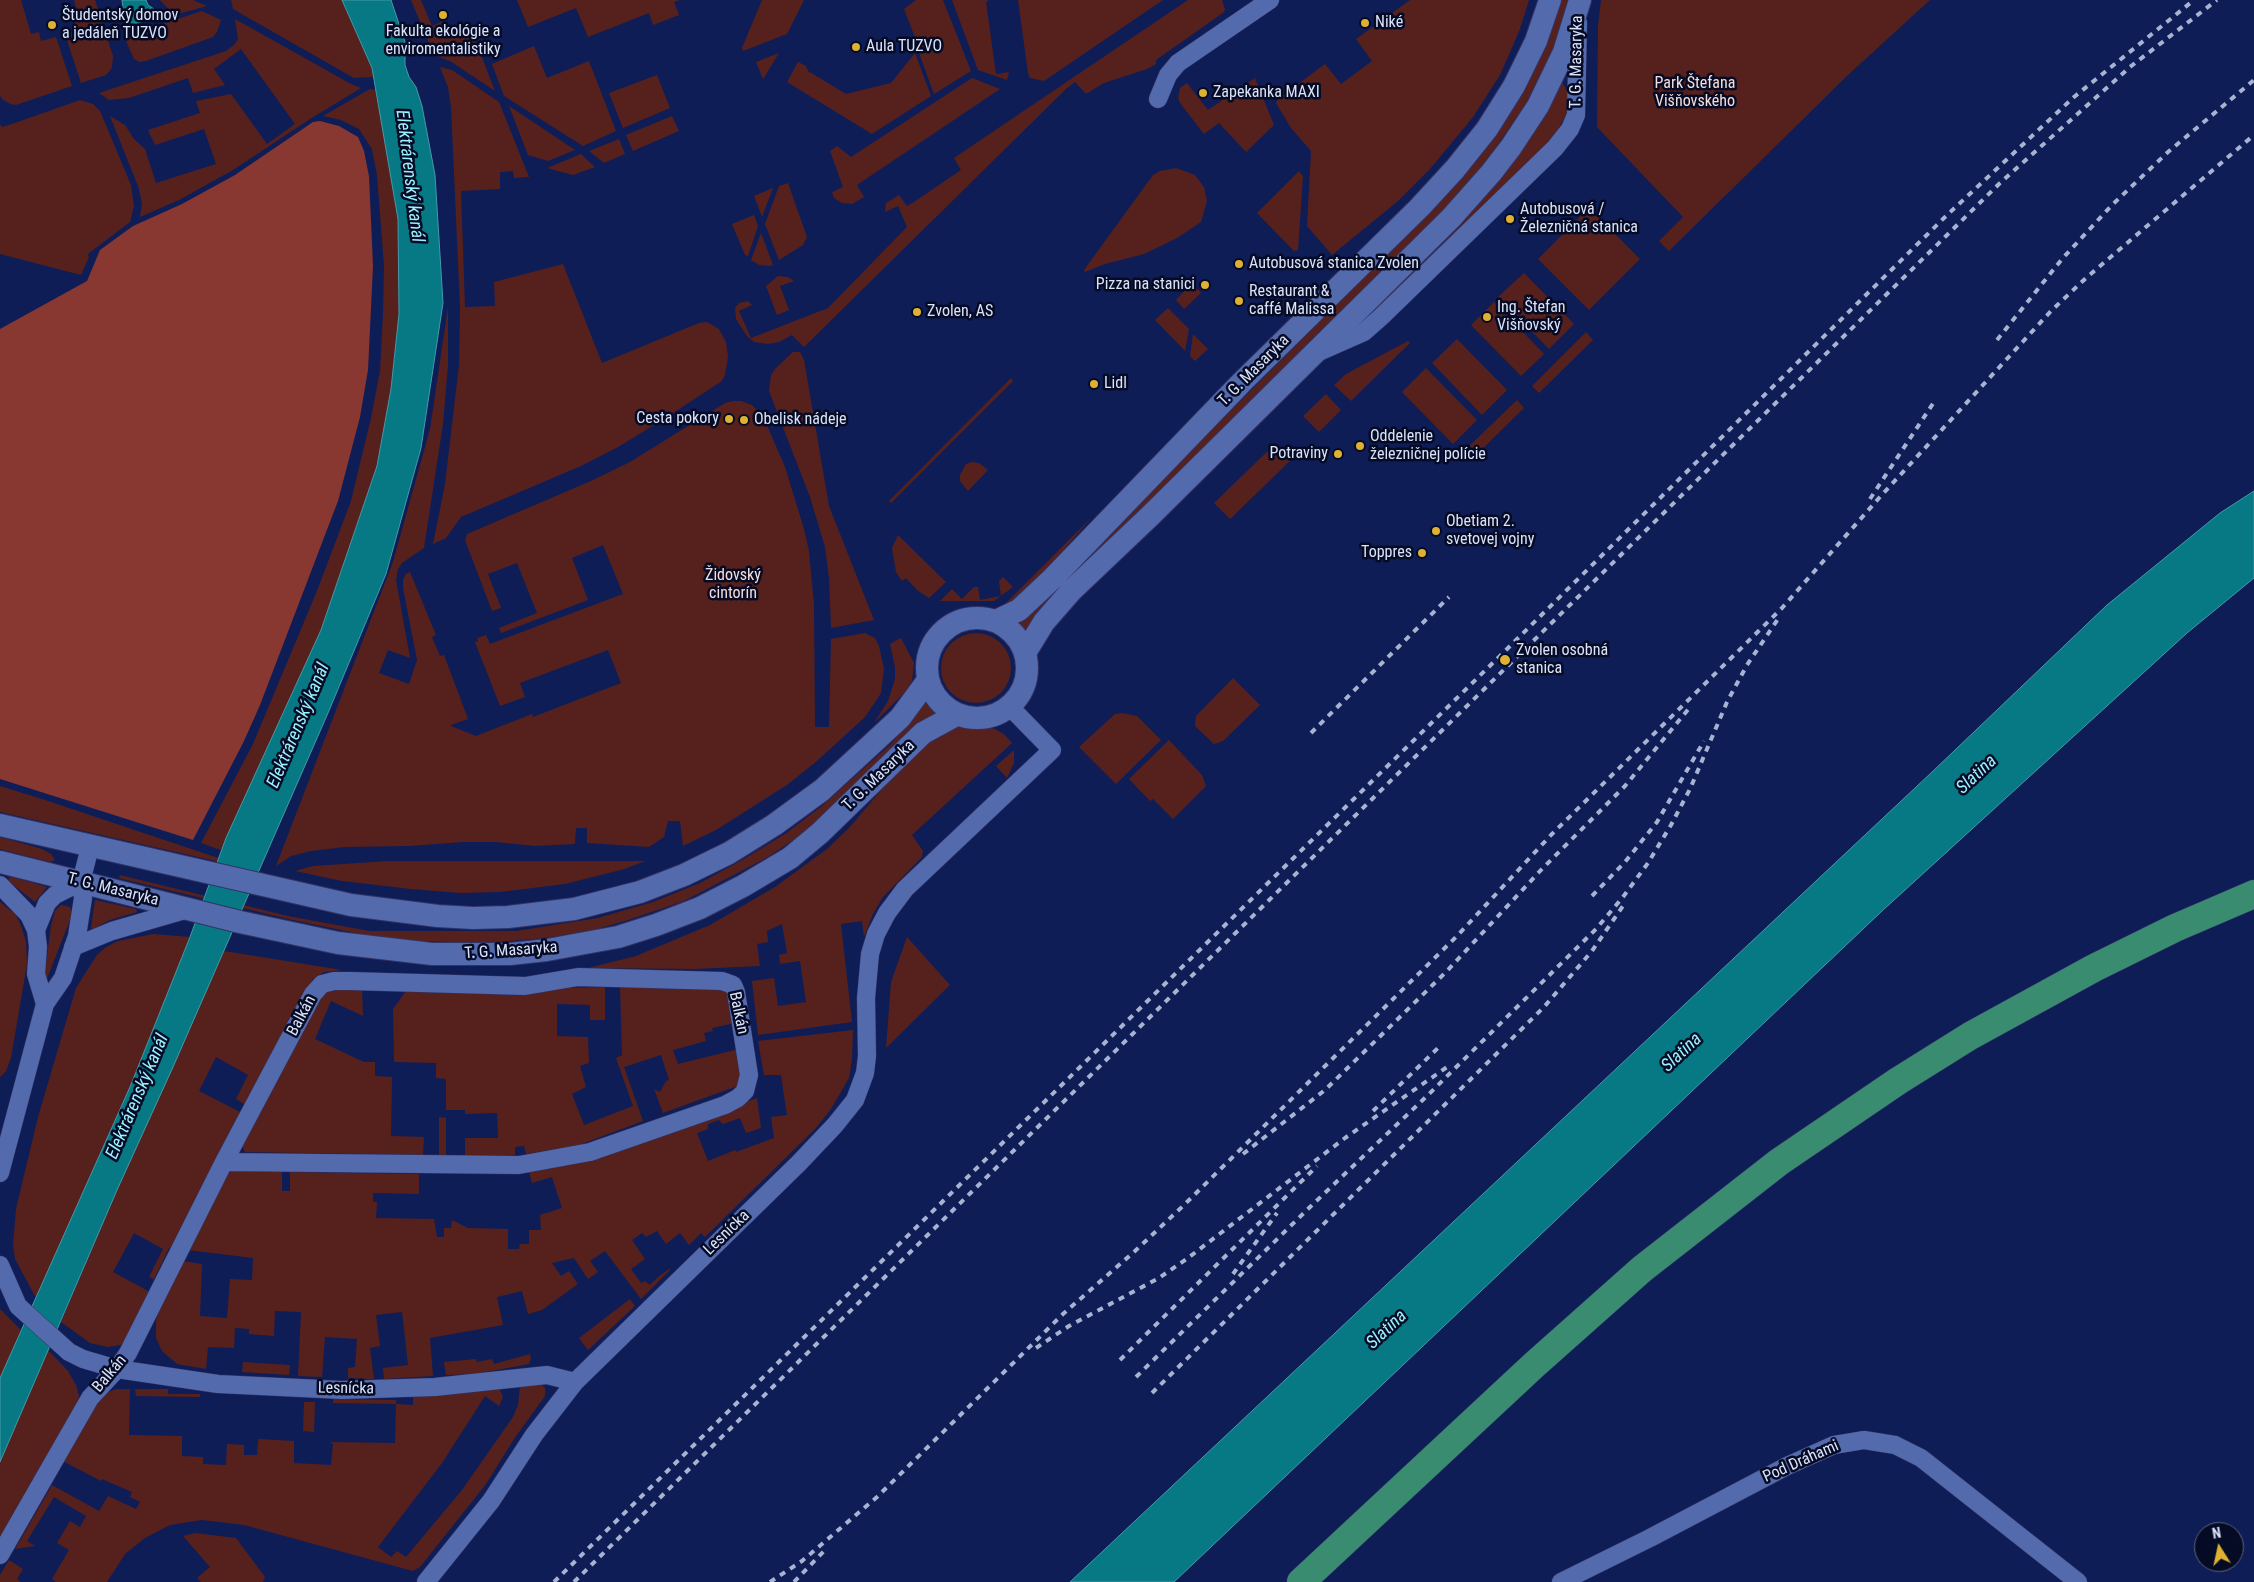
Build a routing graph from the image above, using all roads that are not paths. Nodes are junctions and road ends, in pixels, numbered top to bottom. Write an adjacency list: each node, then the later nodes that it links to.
1 (1270, 0): 4 (street)
2 (1550, 0): 6 (street, T. G. Masaryka)
3 (1579, 3): 5 (street, T. G. Masaryka); 5 (street, T. G. Masaryka)
4 (1158, 99)
5 (1312, 356): 7 (street, T. G. Masaryka)
6 (996, 621): 7 (street); 8 (street)
7 (1025, 654): 9 (street)
8 (928, 680): 10 (street); 12 (street, T. G. Masaryka)
9 (1009, 706): 10 (street); 25 (street, Lesnícka)
10 (958, 714): 17 (street, T. G. Masaryka)
11 (0, 825): 12 (street, T. G. Masaryka)
12 (90, 847): 14 (street)
13 (0, 862): 14 (street, T. G. Masaryka)
14 (81, 882): 17 (street, T. G. Masaryka); 18 (street); 19 (street)
15 (0, 885): 18 (street)
16 (2254, 894): 28 (main road)
17 (188, 909): 19 (street)
18 (36, 930): 20 (street)
19 (73, 947): 20 (street)
20 (45, 1004): 22 (street)
21 (224, 1162): 21 (street, Balkán); 24 (street, Balkán)
22 (0, 1173)
23 (0, 1265): 24 (street, Lesnícka)
24 (117, 1369): 25 (street, Lesnícka); 26 (street, Balkán)
25 (575, 1382): 27 (street, Lesnícka)
26 (0, 1555)
27 (426, 1582)
28 (1301, 1582)
29 (1561, 1582): 30 (street, Pod Dráhami)
30 (2078, 1582)

